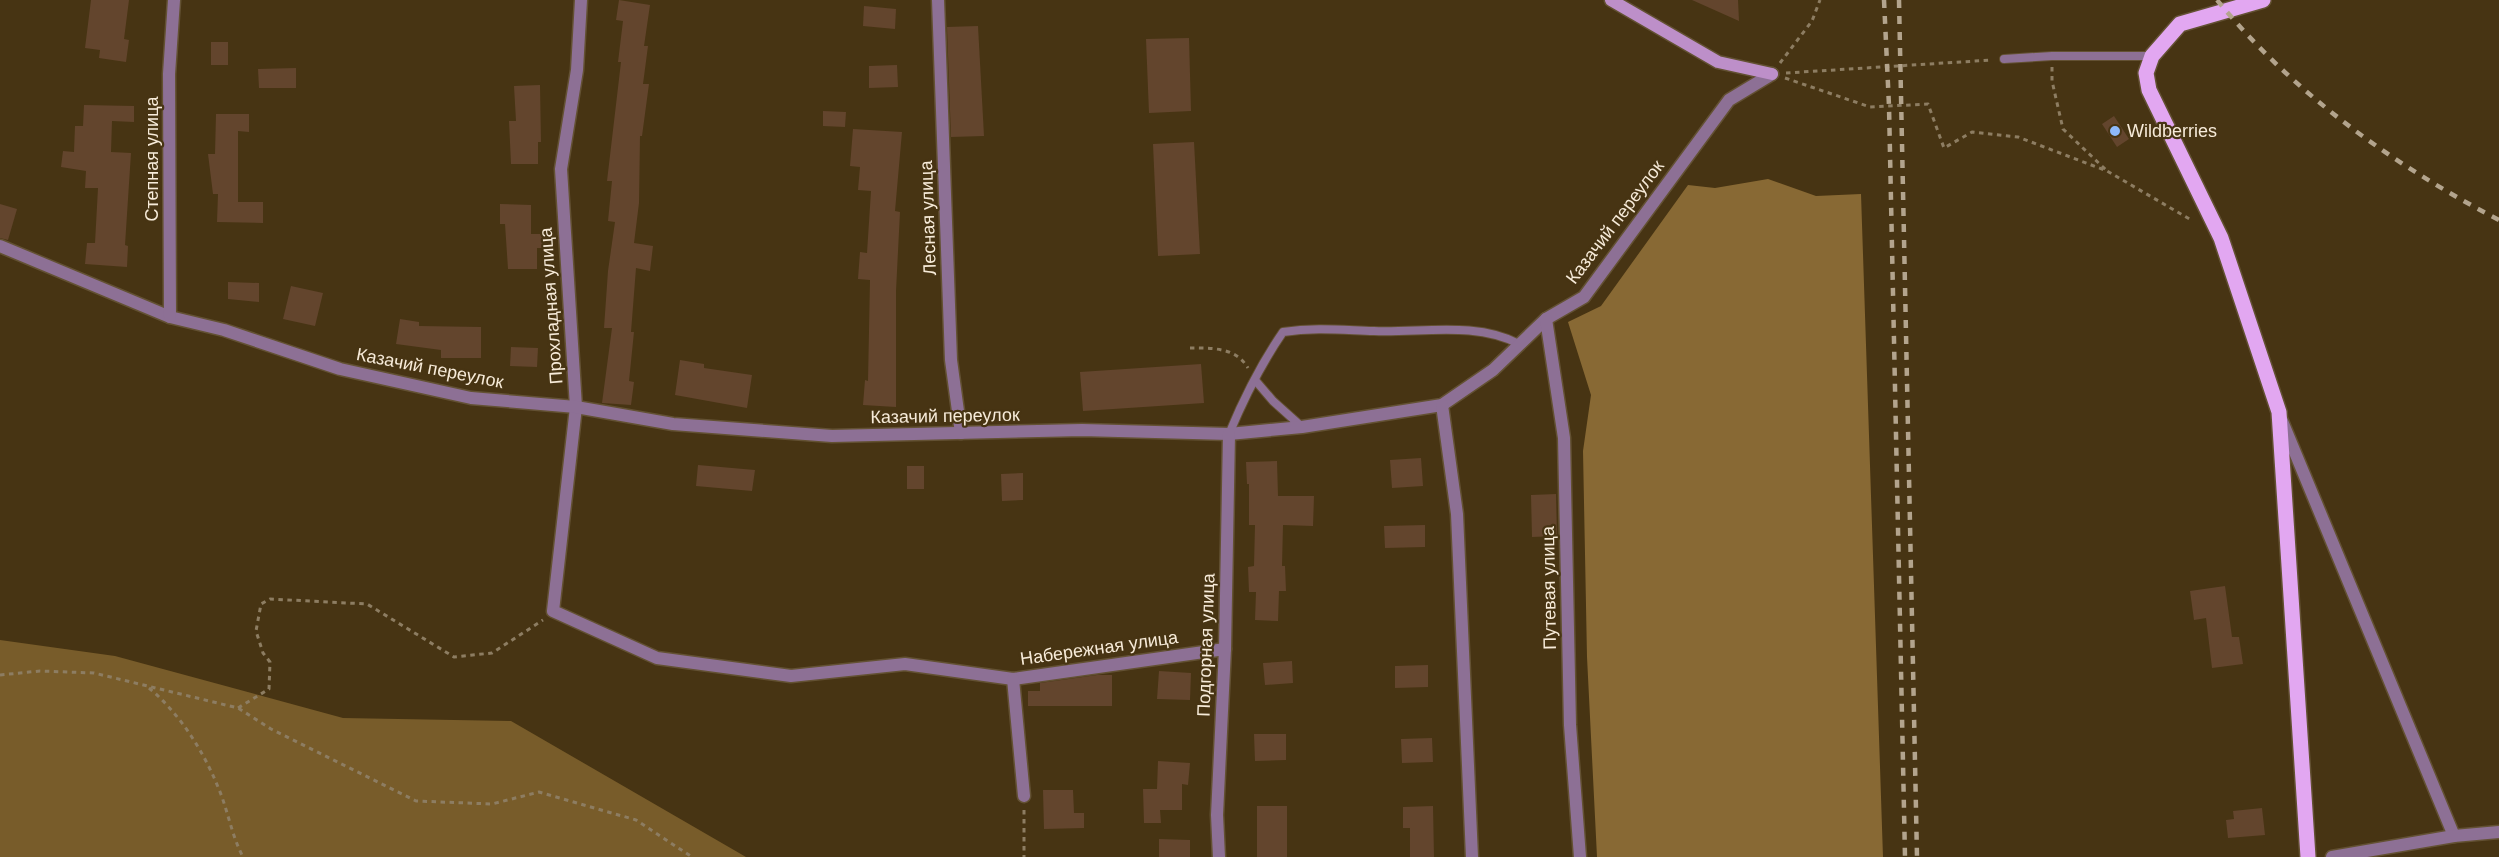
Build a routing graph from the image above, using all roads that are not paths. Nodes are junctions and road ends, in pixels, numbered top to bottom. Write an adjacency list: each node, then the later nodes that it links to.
1 (174, 0): 9 (street, Степная улица)
2 (581, 0): 14 (street, Прохладная улица)
3 (938, 0): 17 (street, Лесная улица)
4 (1611, 0): 10 (street, Казачий переулок)
5 (2263, 0): 6 (main road)
6 (2152, 56): 7 (lane); 15 (main road)
7 (2004, 59)
8 (0, 246): 9 (street, Казачий переулок)
9 (170, 317): 14 (street, Казачий переулок)
10 (1546, 319): 11 (street, Казачий переулок); 27 (street, Путевая улица)
11 (1519, 344): 12 (lane); 13 (street, Казачий переулок)
12 (1255, 380): 16 (lane); 18 (lane)
13 (1442, 405): 16 (street, Казачий переулок); 26 (street)
14 (576, 407): 17 (street, Казачий переулок); 19 (street, Прохладная улица)
15 (2278, 412): 24 (street); 28 (main road)
16 (1302, 427): 18 (street, Казачий переулок)
17 (961, 433): 18 (street, Казачий переулок)
18 (1229, 434): 20 (street, Подгорная улица)
19 (553, 611): 21 (street, Набережная улица)
20 (1226, 649): 21 (street, Набережная улица); 25 (street, Подгорная улица)
21 (1013, 679): 22 (street, Набережная улица)
22 (1024, 796)
23 (2499, 832): 24 (street)
24 (2454, 836): 29 (street)
25 (1219, 857)
26 (1472, 857)
27 (1580, 857)
28 (2308, 857)
29 (2332, 857)

